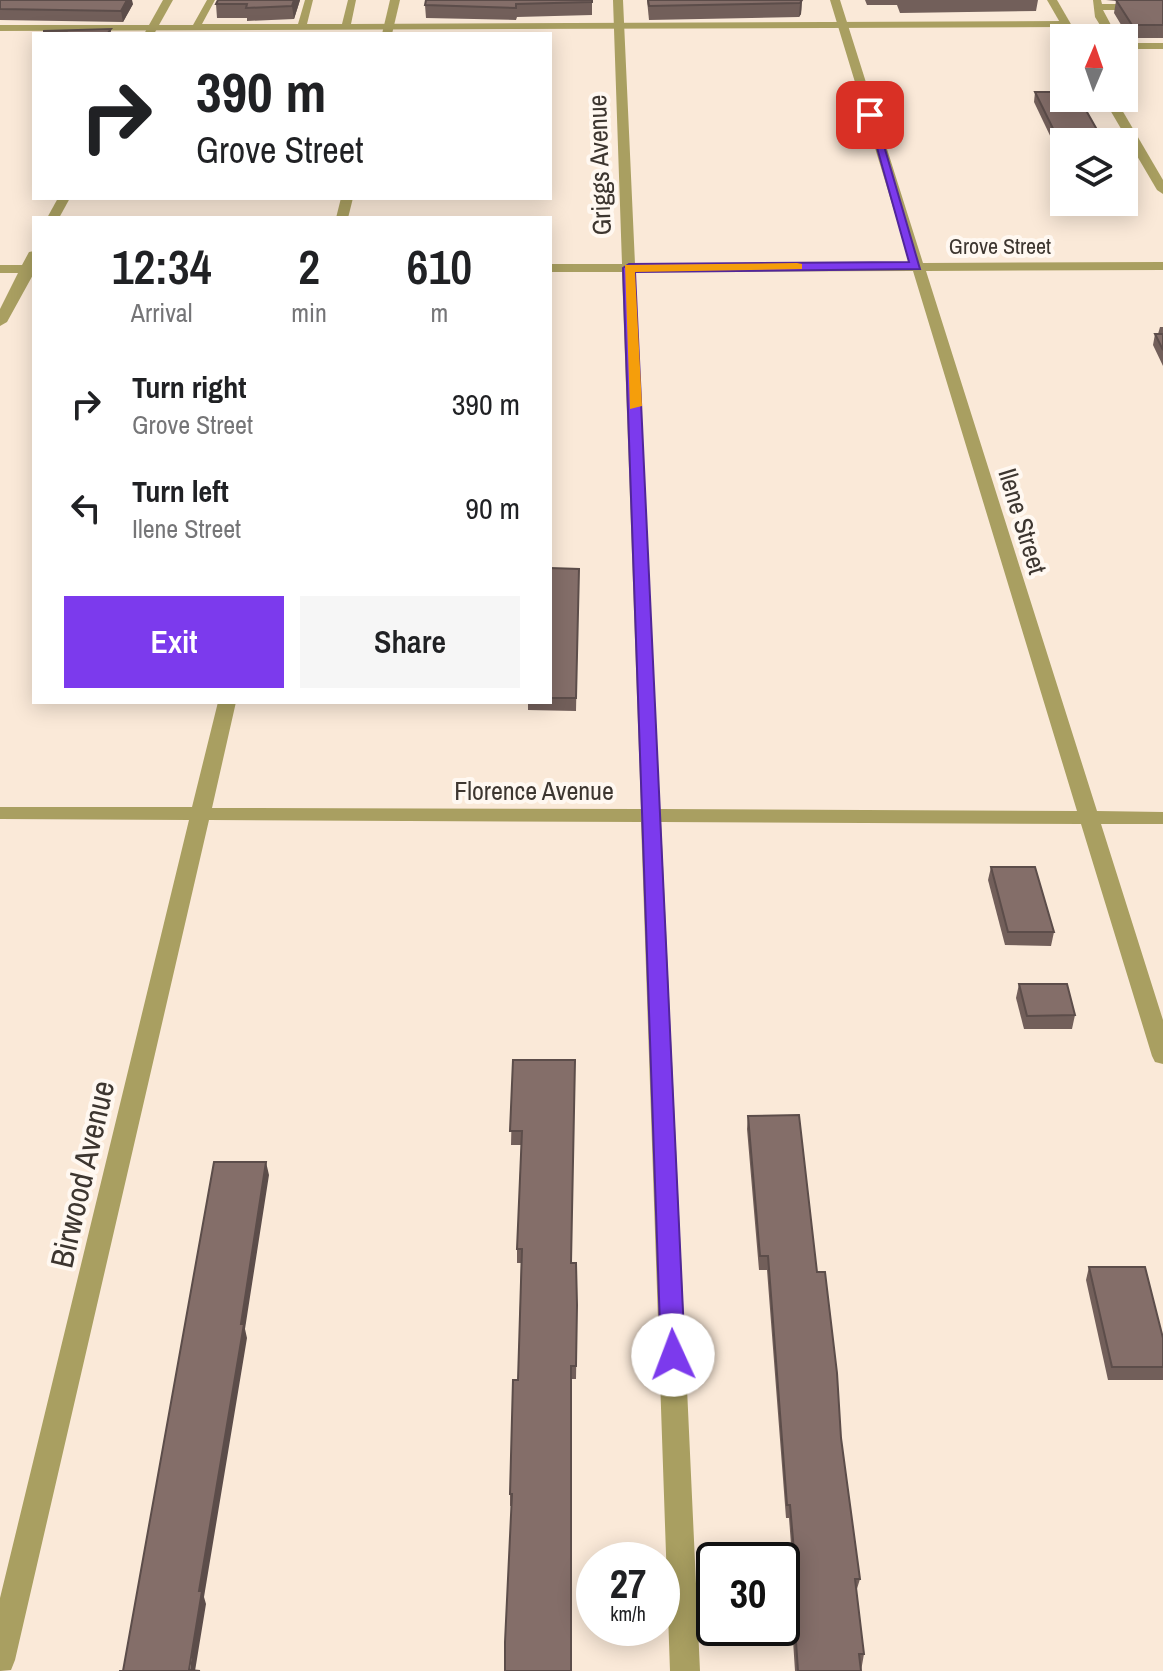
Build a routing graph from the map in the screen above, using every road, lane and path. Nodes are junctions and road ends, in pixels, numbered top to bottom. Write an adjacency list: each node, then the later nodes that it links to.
1 (168, 0): 21 (street)
2 (211, 0): 18 (lane)
3 (309, 0): 16 (lane)
4 (352, 0): 17 (lane)
5 (395, 0): 20 (street)
6 (618, 0): 11 (street, Griggs Avenue)
7 (835, 0): 12 (street, Ilene Street)
8 (1052, 0): 14 (street)
9 (1098, 5): 10 (lane); 15 (lane)
10 (1163, 7)
11 (619, 24): 12 (lane); 20 (lane); 29 (street, Griggs Avenue)
12 (843, 24): 13 (lane); 26 (street, Ilene Street)
13 (1050, 24)
14 (1065, 24)
15 (1107, 24)
16 (302, 25): 17 (lane); 18 (lane)
17 (346, 25): 20 (lane)
18 (197, 26): 21 (lane)
19 (0, 28): 21 (lane)
20 (388, 30)
21 (150, 31)
22 (1138, 46): 23 (lane)
23 (1163, 46)
24 (1117, 112): 25 (street)
25 (1163, 190)
26 (916, 266): 27 (street, Grove Street); 29 (street, Grove Street); 37 (street, Ilene Street)
27 (1163, 266)
28 (552, 268): 29 (street, Grove Street)
29 (629, 268): 36 (street, Griggs Avenue)
30 (0, 269): 31 (street)
31 (30, 269): 32 (street)
32 (0, 322)
33 (227, 704): 35 (street, Birwood Avenue)
34 (0, 813): 35 (street, Florence Avenue)
35 (200, 814): 36 (street, Florence Avenue); 40 (street, Birwood Avenue)
36 (652, 817): 37 (street, Florence Avenue); 41 (street, Griggs Avenue)
37 (1089, 817): 38 (street, Florence Avenue); 39 (street, Ilene Street)
38 (1163, 818)
39 (1163, 1056)
40 (0, 1660)
41 (685, 1671)

